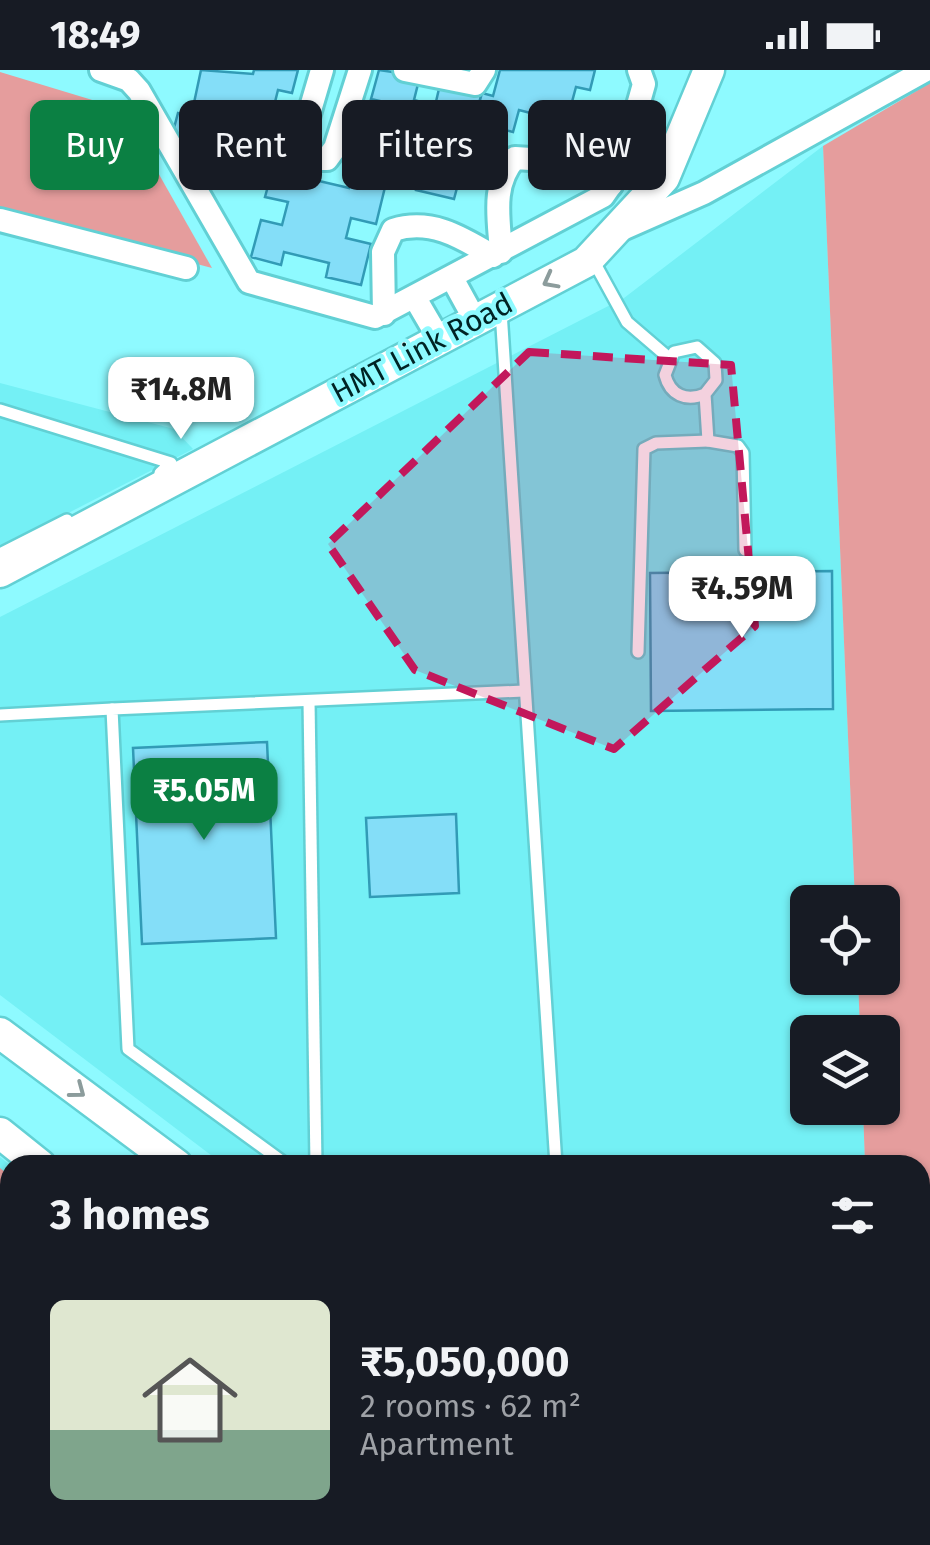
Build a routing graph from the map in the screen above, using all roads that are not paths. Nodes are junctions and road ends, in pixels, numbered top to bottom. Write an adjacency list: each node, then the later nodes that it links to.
1 (101, 70): 18 (street)
2 (322, 70): 3 (street)
3 (360, 70)
4 (405, 70): 5 (street)
5 (484, 70)
6 (640, 70): 9 (street)
7 (709, 70): 13 (street, HMT Link Road)
8 (926, 70): 13 (street)
9 (639, 100)
10 (528, 159): 14 (street)
11 (607, 190): 14 (street)
12 (0, 220): 15 (street)
13 (601, 245): 19 (street, HMT Link Road, one-way to 19); 21 (lane)
14 (497, 254): 16 (street); 18 (street)
15 (186, 268)
16 (452, 278): 17 (street); 19 (street)
17 (415, 298): 18 (street); 20 (street)
18 (384, 314)
19 (488, 314): 20 (street, HMT Link Road); 28 (lane)
20 (439, 339): 26 (street, HMT Link Road)
21 (669, 358): 22 (lane); 22 (lane)
22 (705, 394): 24 (lane)
23 (0, 410): 26 (lane)
24 (708, 441): 25 (lane); 27 (lane)
25 (744, 550)
26 (2, 561)
27 (638, 652)
28 (524, 691): 29 (lane); 38 (lane)
29 (309, 701): 30 (lane); 37 (lane)
30 (112, 709): 31 (lane); 36 (lane)
31 (0, 715)
32 (0, 1033): 35 (street, one-way to 35)
33 (0, 1133): 34 (street)
34 (28, 1155)
35 (165, 1155)
36 (273, 1155)
37 (316, 1155)
38 (555, 1155)

